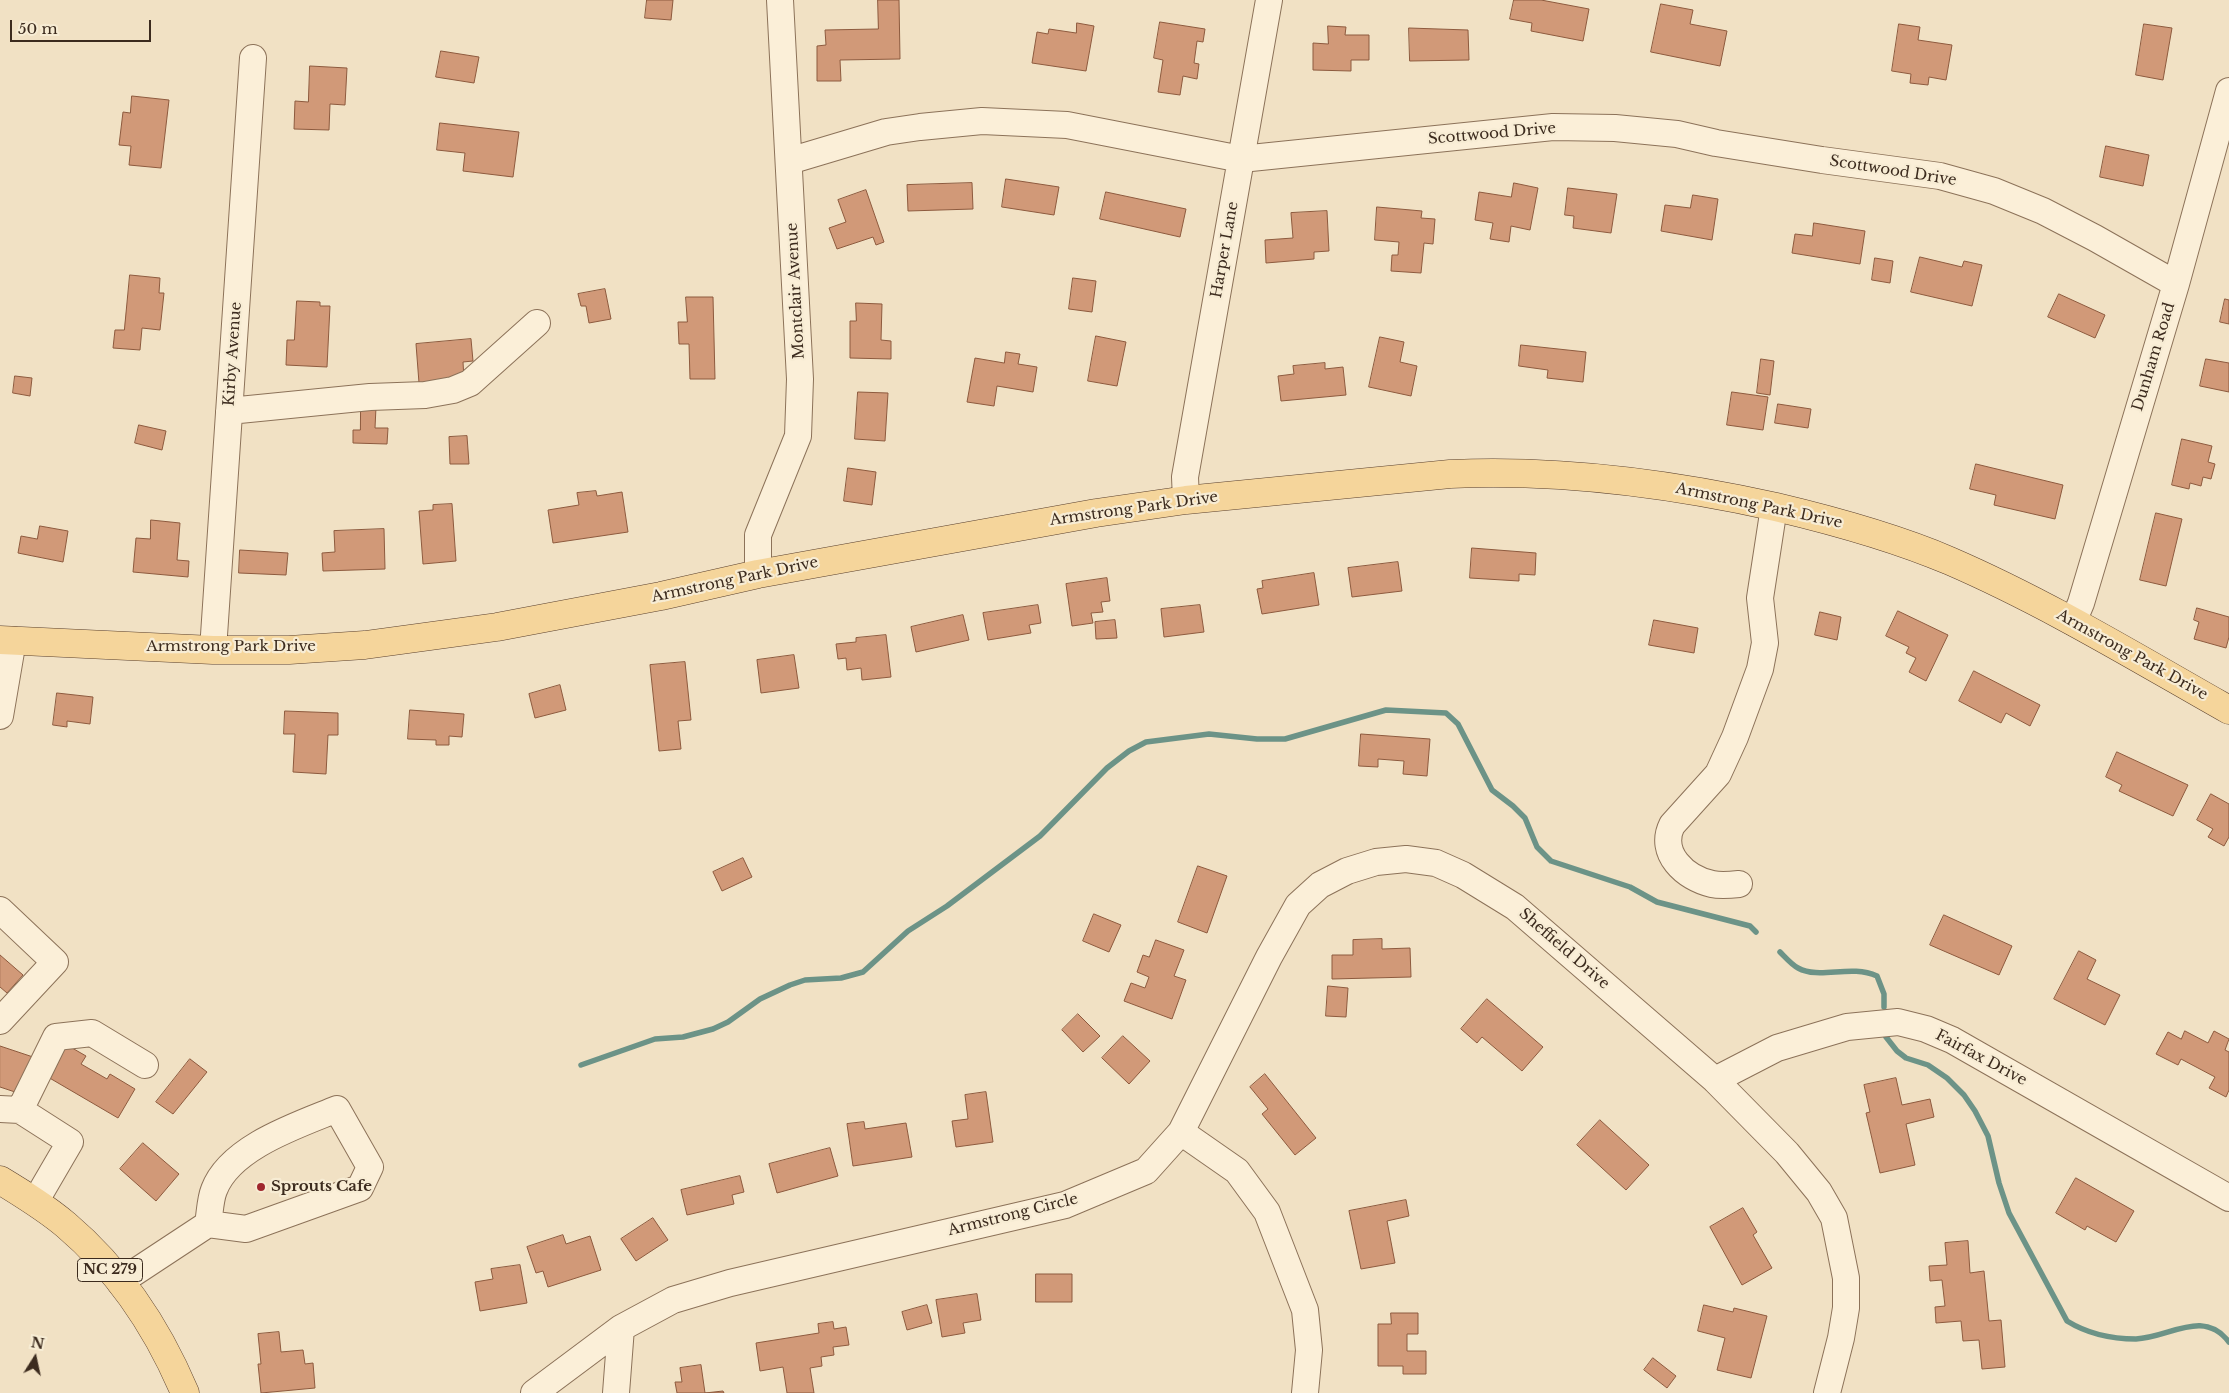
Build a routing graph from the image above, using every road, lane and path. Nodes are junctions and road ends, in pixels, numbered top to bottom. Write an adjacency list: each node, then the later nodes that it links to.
1 (780, 0): 6 (street, Montclair Avenue)
2 (1269, 0): 5 (street, Harper Lane)
3 (253, 58): 9 (street, Kirby Avenue)
4 (2229, 91): 7 (street, Dunham Road)
5 (1241, 160): 6 (street, Scottwood Drive); 7 (street, Scottwood Drive); 10 (street, Harper Lane)
6 (790, 161): 12 (street, Montclair Avenue)
7 (2176, 284): 13 (street, Dunham Road)
8 (537, 323): 9 (street)
9 (229, 412): 15 (street, Kirby Avenue)
10 (1186, 500): 11 (main road, Armstrong Park Drive); 12 (main road, Armstrong Park Drive)
11 (1774, 507): 13 (main road, Armstrong Park Drive); 18 (street)
12 (758, 574): 15 (main road, Armstrong Park Drive)
13 (2073, 622): 16 (main road, Armstrong Park Drive)
14 (6, 640): 15 (main road, Armstrong Park Drive); 17 (street)
15 (213, 650)
16 (2229, 710)
17 (0, 716)
18 (1739, 884)
19 (0, 910): 20 (street)
20 (0, 1021)
21 (146, 1065): 23 (street)
22 (1715, 1080): 24 (street, Sheffield Drive); 26 (street, Fairfax Drive); 35 (street, Sheffield Drive)
23 (10, 1110): 27 (street)
24 (1181, 1132): 30 (street, Armstrong Circle); 34 (street)
25 (0, 1180): 27 (main road, NC 279)
26 (2229, 1198)
27 (35, 1202): 29 (main road, NC 279)
28 (208, 1224): 28 (street); 29 (street)
29 (120, 1282): 31 (main road, NC 279)
30 (620, 1328): 32 (street, Armstrong Circle); 33 (street)
31 (185, 1393)
32 (534, 1393)
33 (616, 1393)
34 (1306, 1393)
35 (1827, 1393)

